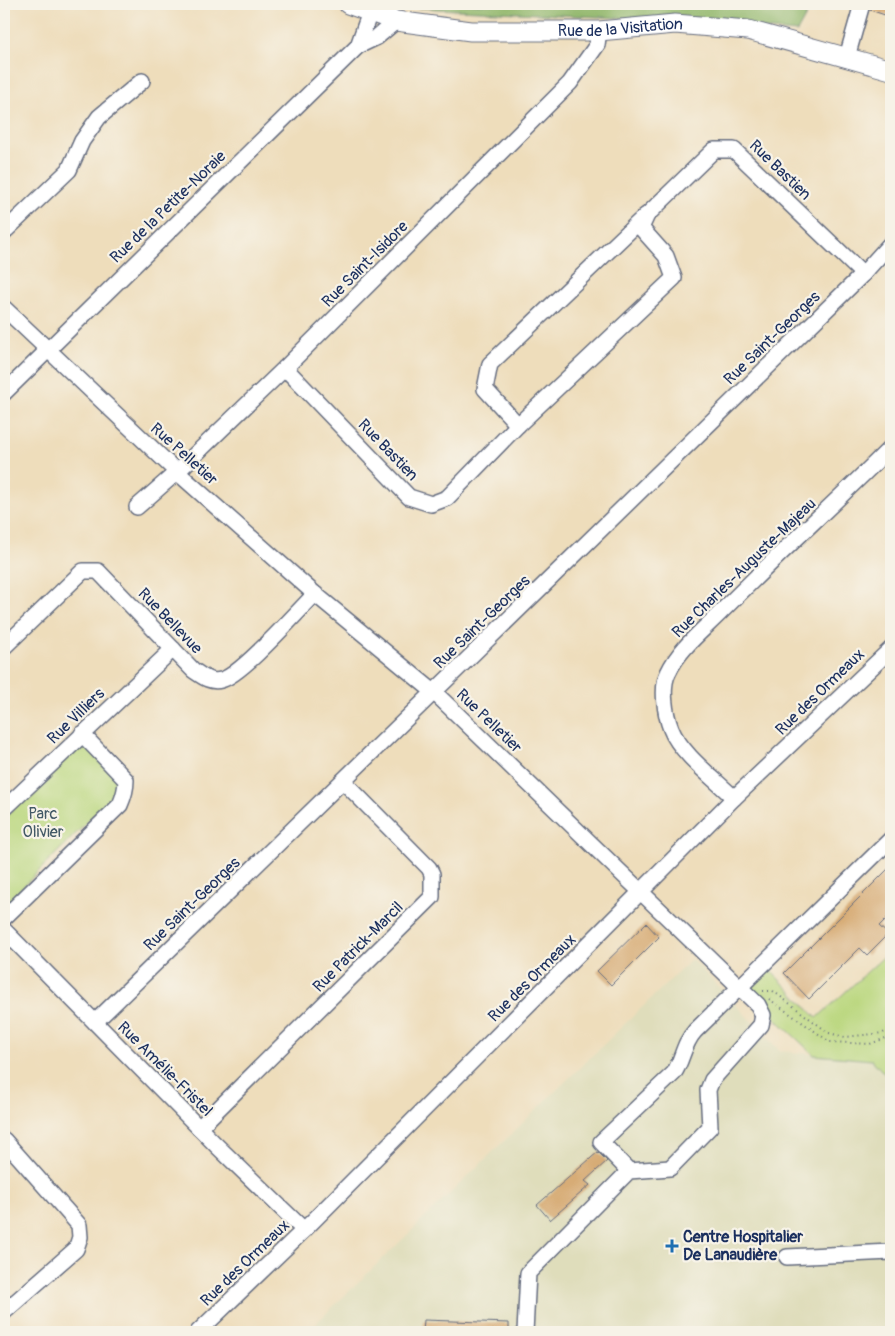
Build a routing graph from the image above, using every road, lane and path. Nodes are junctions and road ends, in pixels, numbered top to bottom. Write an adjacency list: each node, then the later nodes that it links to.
1 (348, 4): 3 (main road, Rue de la Visitation)
2 (862, 4): 7 (street)
3 (370, 12): 4 (main road, Rue de la Visitation); 6 (street, Rue de la Petite-Noraie)
4 (396, 21): 5 (main road, Rue de la Visitation); 6 (street, Rue de la Petite-Noraie)
5 (599, 31): 7 (main road, Rue de la Visitation); 16 (street, Rue Saint-Isidore)
6 (358, 46): 15 (street, Rue de la Petite-Noraie)
7 (846, 57): 8 (main road, Rue de la Visitation)
8 (891, 70)
9 (142, 81): 11 (street)
10 (647, 215): 13 (street, Rue Bastien); 18 (street, Rue Bastien); 18 (street, Rue Bastien)
11 (4, 232)
12 (891, 243): 13 (street, Rue Saint-Georges)
13 (863, 274): 26 (street, Rue Saint-Georges)
14 (4, 308): 15 (street, Rue Pelletier)
15 (46, 350): 17 (street, Rue de la Petite-Noraie); 20 (street, Rue Pelletier)
16 (285, 368): 18 (street, Rue Bastien); 20 (street, Rue Saint-Isidore)
17 (4, 393)
18 (518, 426)
19 (891, 447): 29 (street, Rue Charles-Auguste-Majeau)
20 (176, 472): 21 (street, Rue Saint-Isidore); 22 (street, Rue Pelletier)
21 (137, 507)
22 (315, 594): 25 (street, Rue Bellevue); 26 (street, Rue Pelletier)
23 (4, 647): 25 (street, Rue Bellevue)
24 (891, 649): 29 (street, Rue des Ormeaux)
25 (173, 650): 27 (street, Rue Villiers)
26 (435, 693): 28 (street, Rue Saint-Georges); 32 (street, Rue Pelletier)
27 (82, 734): 30 (street, Rue Villiers); 33 (street)
28 (343, 782): 36 (street, Rue Saint-Georges); 39 (street, Rue Patrick-Marcil)
29 (734, 798): 32 (street, Rue des Ormeaux)
30 (4, 809)
31 (891, 839): 35 (street)
32 (642, 893): 35 (street, Rue Pelletier); 42 (street, Rue des Ormeaux)
33 (4, 918)
34 (4, 930): 36 (street, Rue Amélie-Fristel)
35 (742, 986): 41 (street); 41 (street, Rue Pelletier)
36 (95, 1022): 39 (street, Rue Amélie-Fristel)
37 (891, 1028): 38 (path)
38 (891, 1036)
39 (199, 1128): 42 (street, Rue Amélie-Fristel)
40 (4, 1140): 45 (street)
41 (630, 1171): 47 (street)
42 (304, 1230): 46 (street, Rue des Ormeaux)
43 (891, 1252): 44 (street)
44 (787, 1257)
45 (4, 1312)
46 (198, 1332)
47 (525, 1332)

